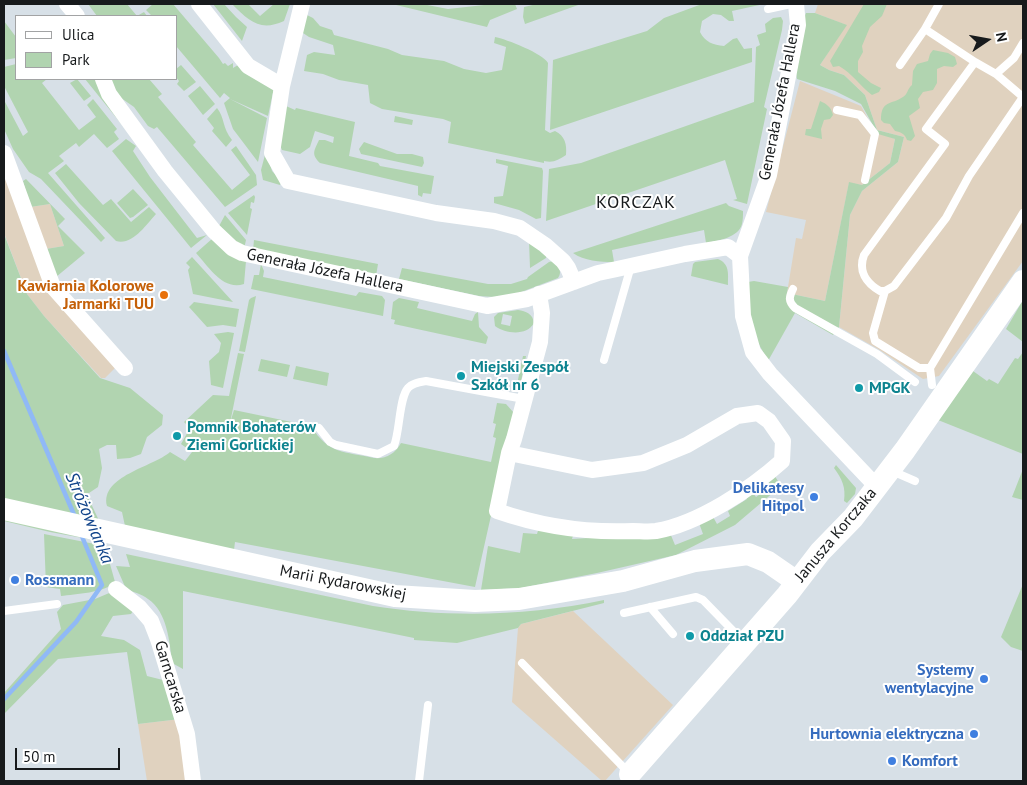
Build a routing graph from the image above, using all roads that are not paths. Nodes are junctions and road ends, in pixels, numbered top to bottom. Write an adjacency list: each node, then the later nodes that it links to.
1 (66, 4): 8 (street)
2 (199, 4): 15 (street)
3 (302, 4): 15 (street)
4 (791, 4): 7 (lane)
5 (796, 4): 21 (street, Generała Józefa Hallera)
6 (939, 4): 9 (lane)
7 (768, 9)
8 (75, 15)
9 (925, 29): 11 (lane); 12 (lane)
10 (1023, 43): 13 (lane)
11 (975, 62): 13 (lane); 26 (lane)
12 (900, 65)
13 (996, 74): 16 (lane)
14 (103, 80): 27 (street, Generała Józefa Hallera)
15 (282, 86): 24 (street)
16 (1023, 97): 26 (lane)
17 (837, 110): 19 (lane)
18 (4, 153): 29 (street)
19 (865, 180)
20 (1023, 213): 30 (lane)
21 (740, 256): 22 (street, Generała Józefa Hallera); 36 (street, Generała Józefa Hallera)
22 (631, 266): 24 (street, Generała Józefa Hallera); 28 (lane)
23 (1023, 281): 36 (street, Janusza Korczaka)
24 (574, 282): 27 (street, Generała Józefa Hallera)
25 (793, 289): 31 (lane)
26 (885, 291): 30 (lane)
27 (539, 294): 33 (street)
28 (604, 360)
29 (125, 368)
30 (930, 368): 32 (lane)
31 (915, 382)
32 (932, 385)
33 (524, 399): 34 (lane); 35 (street)
34 (319, 428)
35 (509, 453): 35 (street)
36 (884, 478): 37 (lane); 39 (street, Janusza Korczaka)
37 (916, 481)
38 (4, 510): 39 (street, Marii Rydarowskiej)
39 (797, 582): 46 (street, Janusza Korczaka)
40 (116, 588): 50 (street, Garncarska)
41 (57, 604): 43 (lane)
42 (650, 607): 44 (lane); 45 (lane); 46 (lane)
43 (4, 611)
44 (624, 613)
45 (673, 634)
46 (745, 642): 49 (street, Janusza Korczaka)
47 (522, 663): 49 (lane)
48 (428, 705): 51 (lane)
49 (630, 774)
50 (193, 781)
51 (419, 781)

